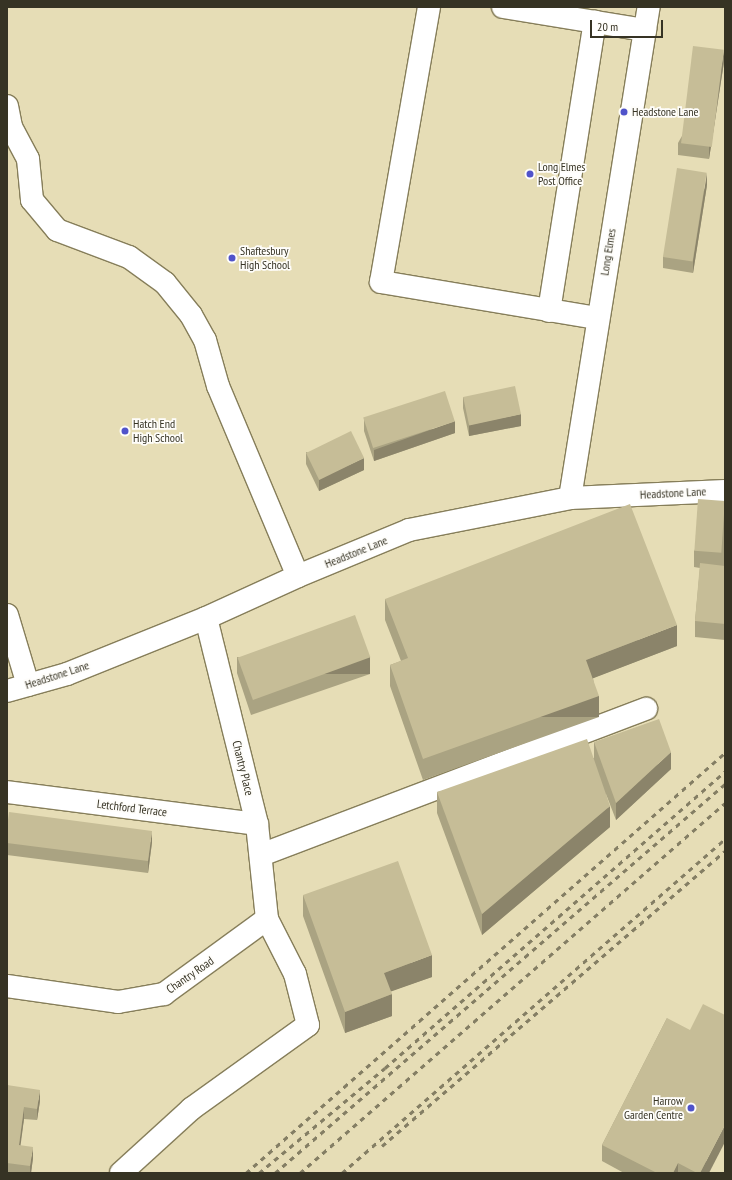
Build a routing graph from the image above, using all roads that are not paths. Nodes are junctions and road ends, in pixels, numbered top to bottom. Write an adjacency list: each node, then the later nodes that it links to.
1 (429, 7): 7 (street)
2 (503, 7): 4 (street)
3 (649, 7): 5 (street, Long Elmes)
4 (595, 22): 5 (street); 7 (street)
5 (645, 30): 8 (street, Long Elmes)
6 (7, 106): 11 (street)
7 (549, 311): 8 (street)
8 (597, 318): 10 (street, Long Elmes)
9 (725, 491): 10 (street, Headstone Lane)
10 (570, 498): 11 (street, Headstone Lane)
11 (298, 576): 13 (street, Headstone Lane)
12 (7, 615): 14 (street)
13 (206, 618): 14 (street, Headstone Lane); 18 (street, Chantry Place)
14 (28, 685): 15 (street, Headstone Lane)
15 (7, 691)
16 (646, 709): 19 (street)
17 (7, 792): 18 (street, Letchford Terrace)
18 (257, 824): 19 (street, Chantry Place)
19 (261, 856): 20 (street, Chantry Place)
20 (266, 919): 21 (street, Chantry Road); 22 (street)
21 (7, 986)
22 (121, 1173)

